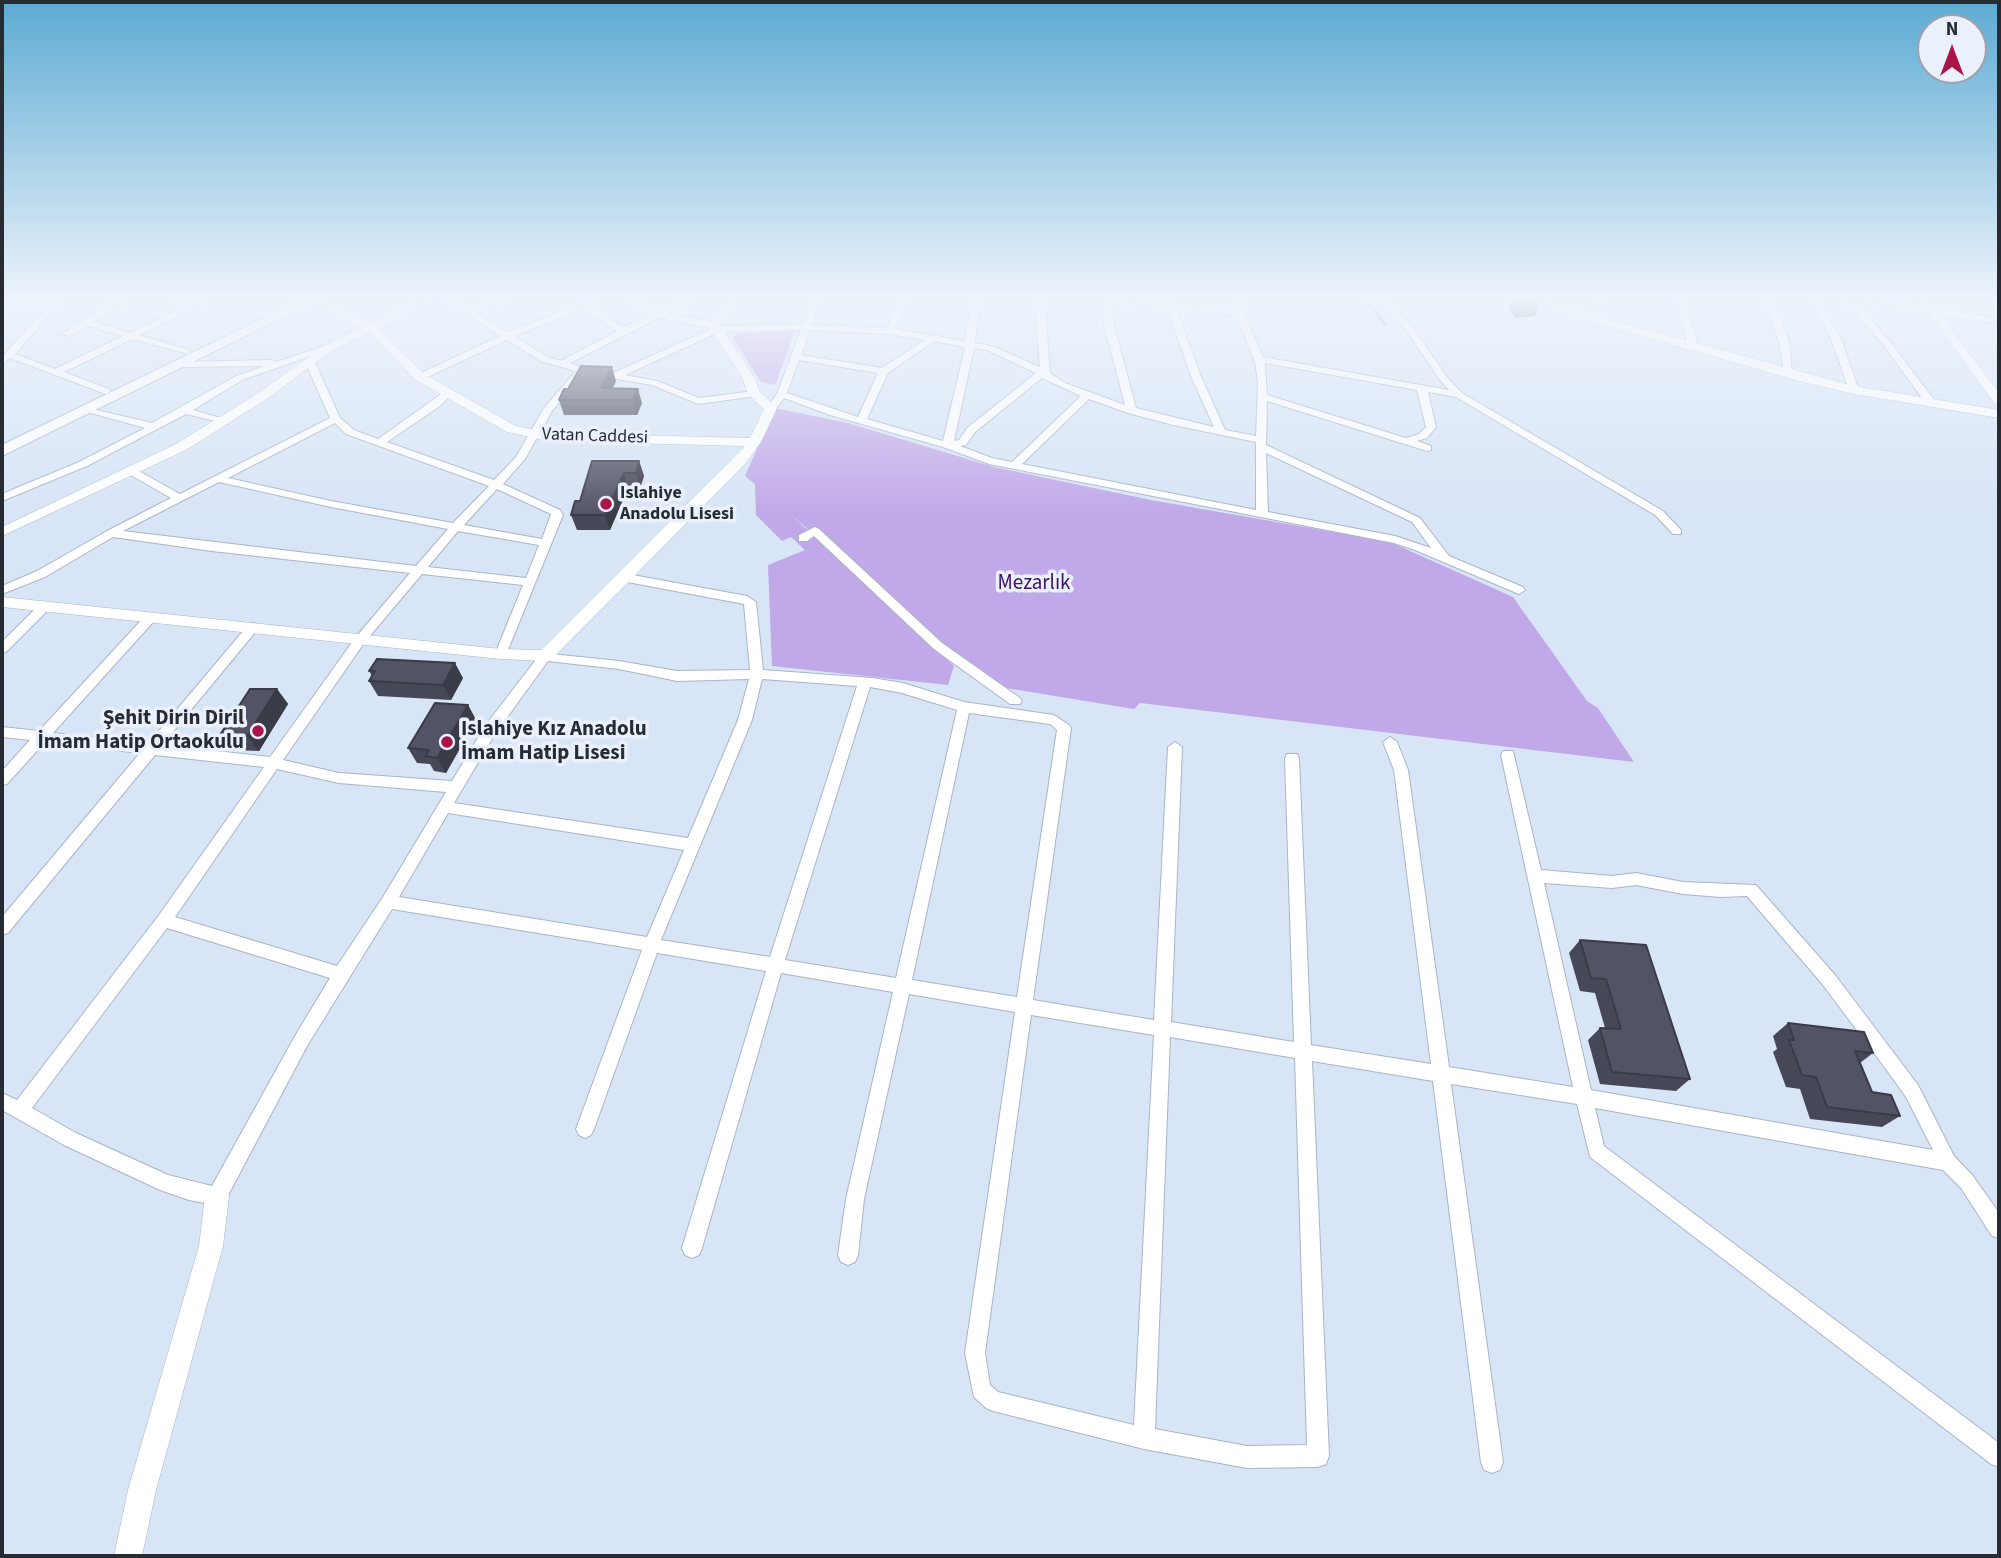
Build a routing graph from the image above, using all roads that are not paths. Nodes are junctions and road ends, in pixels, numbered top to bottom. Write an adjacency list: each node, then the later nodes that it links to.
1 (582, 370): 55 (street)
2 (46, 371): 29 (street)
3 (59, 371): 29 (street)
4 (153, 371): 36 (main road)
5 (159, 371): 46 (main road)
6 (259, 371): 47 (street)
7 (297, 371): 52 (street)
8 (314, 371): 50 (street)
9 (414, 371): 33 (street, Vatan Caddesi)
10 (433, 371): 33 (street)
11 (586, 371): 32 (street)
12 (626, 371): 32 (street)
13 (744, 371): 38 (street)
14 (790, 371): 39 (street)
15 (884, 371): 51 (street)
16 (964, 371): 61 (street)
17 (1037, 371): 30 (street)
18 (1043, 371): 30 (street)
19 (1121, 371): 48 (street)
20 (1196, 371): 54 (street)
21 (1262, 371): 42 (street)
22 (1333, 371): 34 (street)
23 (1438, 371): 41 (street)
24 (1778, 371): 31 (street)
25 (1789, 371): 31 (street)
26 (1847, 371): 35 (street)
27 (1907, 371): 44 (street)
28 (1977, 371): 43 (street)
29 (54, 373): 36 (street)
30 (1043, 374): 40 (street); 61 (street)
31 (1789, 374): 35 (street)
32 (615, 376): 38 (street)
33 (420, 377): 37 (street, Vatan Caddesi)
34 (1422, 389): 41 (street); 59 (street)
35 (1854, 390): 44 (street)
36 (106, 391): 56 (main road)
37 (447, 394): 55 (street, Vatan Caddesi); 57 (street)
38 (754, 394): 45 (street)
39 (782, 394): 45 (street); 51 (street)
40 (1087, 395): 48 (street); 64 (street)
41 (1459, 395): 73 (street)
42 (1262, 396): 59 (street); 60 (street)
43 (1999, 401)
44 (1931, 404): 49 (street)
45 (771, 408): 58 (street)
46 (88, 409): 53 (street); 63 (main road)
47 (184, 410): 52 (street); 53 (street)
48 (1132, 411): 54 (street)
49 (1999, 414)
50 (336, 419): 57 (street); 66 (street)
51 (861, 421): 61 (street)
52 (223, 422): 65 (street)
53 (154, 426): 68 (street)
54 (1221, 432): 60 (street)
55 (534, 435): 58 (street, Vatan Caddesi); 67 (street)
56 (2, 442)
57 (380, 442): 67 (street)
58 (755, 442): 79 (street)
59 (1405, 442): 62 (street)
60 (1261, 443): 70 (street); 77 (street)
61 (947, 445): 64 (street)
62 (1427, 448)
63 (2, 451)
64 (1014, 466): 70 (street)
65 (131, 471): 69 (street); 72 (street)
66 (219, 480): 69 (street); 71 (street)
67 (497, 485): 71 (street); 76 (street)
68 (2, 498)
69 (181, 499): 74 (street)
70 (1262, 513): 77 (street)
71 (455, 527): 76 (street); 78 (street)
72 (2, 532)
73 (1677, 532)
74 (111, 533): 78 (street); 81 (street)
75 (803, 538): 93 (street)
76 (546, 543): 80 (street)
77 (1446, 559): 82 (street)
78 (421, 570): 80 (street); 87 (street)
79 (622, 577): 90 (street); 91 (street)
80 (530, 582): 89 (street)
81 (2, 590)
82 (1519, 590)
83 (2, 602): 84 (street)
84 (45, 606): 85 (street); 88 (street)
85 (151, 617): 86 (street); 96 (street)
86 (253, 626): 87 (street); 98 (street)
87 (360, 640): 89 (street); 102 (street)
88 (2, 649)
89 (501, 654): 90 (street)
90 (545, 656): 91 (street); 104 (street)
91 (757, 674): 92 (street); 106 (street)
92 (865, 683): 94 (street); 112 (street)
93 (1015, 701)
94 (964, 707): 114 (street); 115 (street)
95 (2, 732): 96 (street)
96 (43, 737): 98 (street); 103 (street)
97 (1390, 742): 118 (street)
98 (155, 747): 102 (street); 110 (street)
99 (1175, 747): 116 (street)
100 (1508, 755): 107 (street)
101 (1292, 758): 117 (street)
102 (274, 763): 104 (street); 109 (street)
103 (2, 780)
104 (454, 787): 105 (street)
105 (443, 807): 106 (street); 108 (street)
106 (693, 845): 111 (street)
107 (1535, 876): 119 (street); 123 (street)
108 (388, 902): 111 (street); 113 (street)
109 (164, 920): 113 (street); 121 (street)
110 (2, 928)
111 (651, 946): 112 (street); 122 (street)
112 (775, 967): 114 (street); 126 (street)
113 (341, 974): 124 (street)
114 (901, 987): 115 (street); 127 (street)
115 (1025, 1007): 116 (street); 128 (street)
116 (1162, 1029): 117 (street); 128 (street)
117 (1302, 1051): 118 (street); 128 (street)
118 (1439, 1073): 119 (street); 130 (street)
119 (1583, 1097): 123 (street); 129 (street)
120 (2, 1101): 121 (street)
121 (19, 1112): 124 (street)
122 (585, 1129)
123 (1948, 1162): 125 (street)
124 (218, 1196): 131 (street)
125 (1999, 1228)
126 (692, 1248)
127 (848, 1255)
128 (1144, 1438)
129 (1999, 1456)
130 (1492, 1462)
131 (128, 1556)

